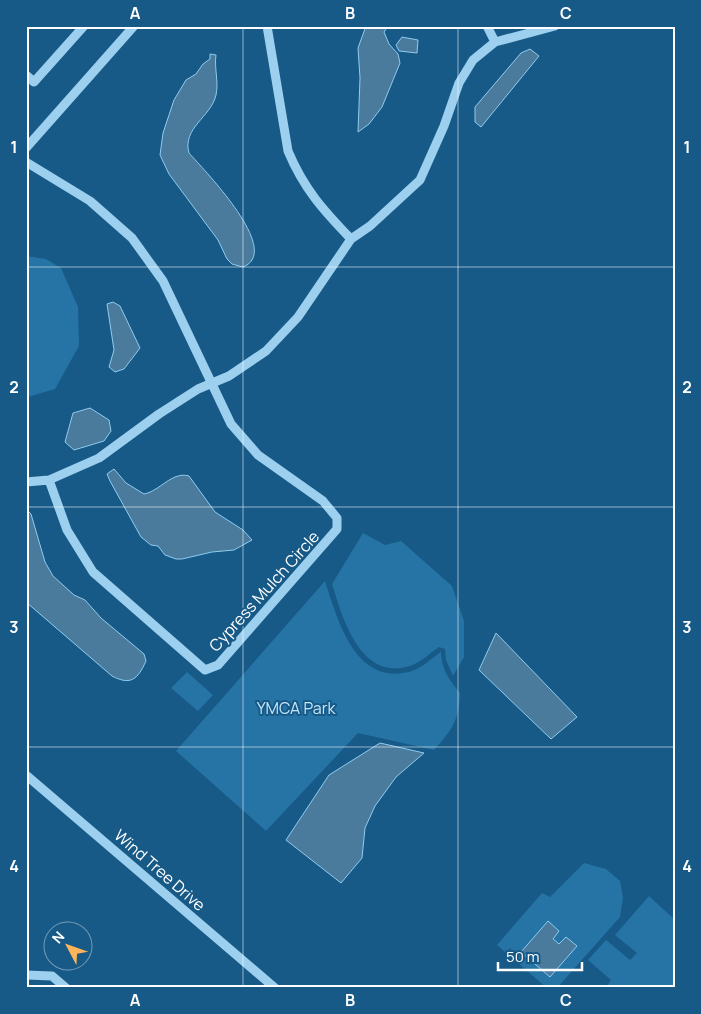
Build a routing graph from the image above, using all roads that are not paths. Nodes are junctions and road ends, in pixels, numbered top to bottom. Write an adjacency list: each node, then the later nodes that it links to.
1 (84, 26): 7 (street)
2 (134, 26): 8 (street)
3 (266, 26): 10 (street)
4 (487, 26): 6 (street)
5 (555, 26): 6 (street)
6 (495, 42): 10 (street)
7 (26, 75)
8 (26, 148)
9 (26, 162): 11 (street, Cypress Mulch Circle)
10 (351, 239): 11 (street)
11 (210, 384): 12 (street); 12 (street, Cypress Mulch Circle)
12 (49, 480): 13 (street)
13 (26, 482)
14 (26, 775): 17 (street, Wind Tree Drive)
15 (26, 975): 16 (street)
16 (66, 988)
17 (275, 988)

